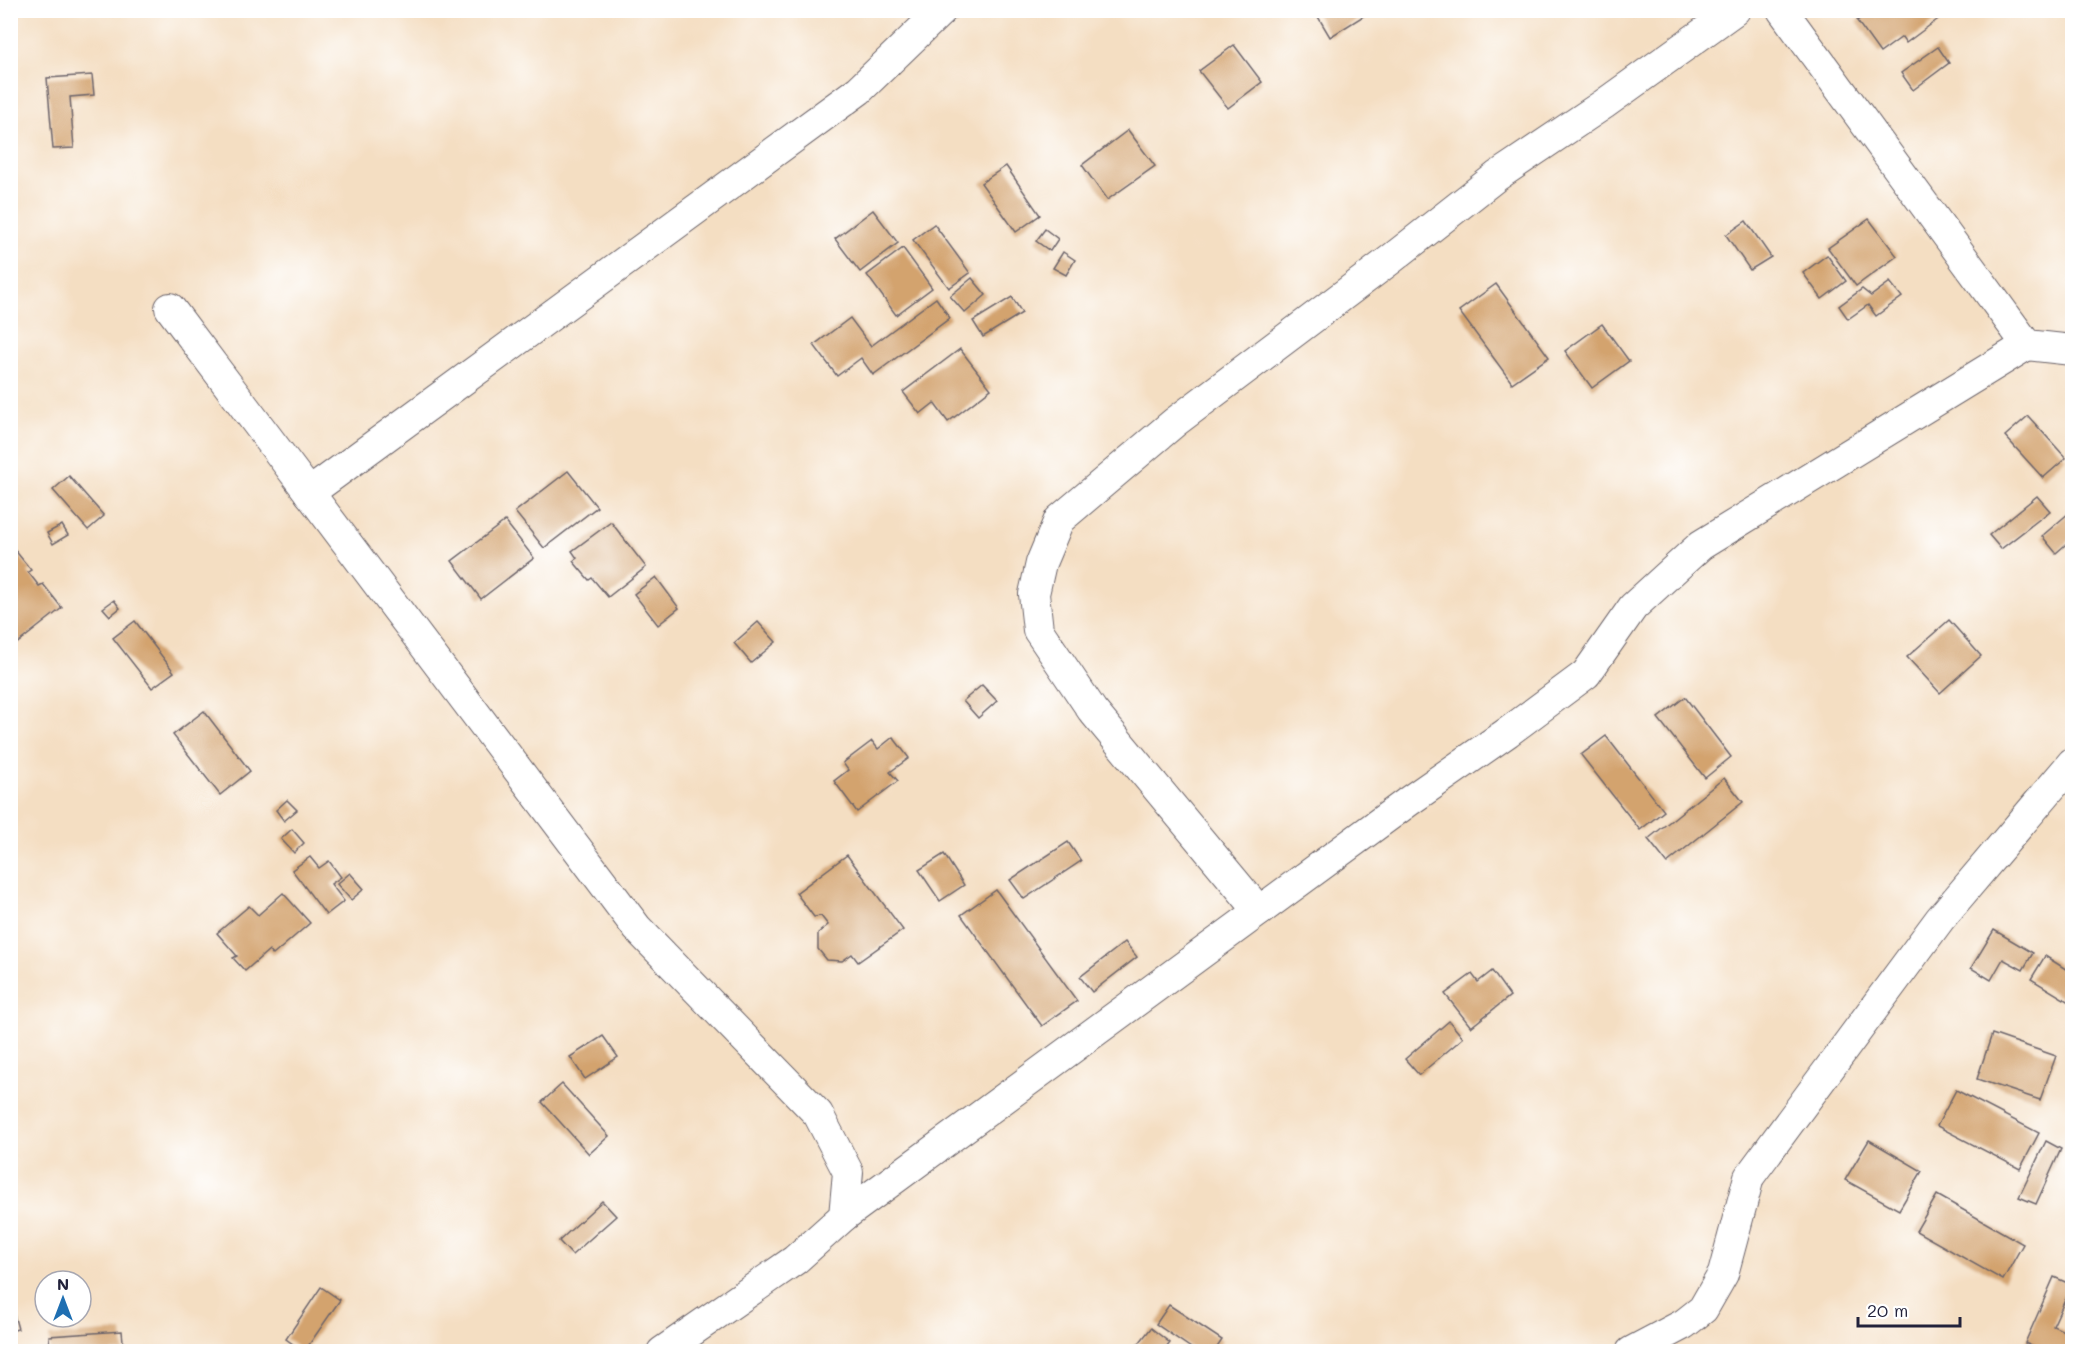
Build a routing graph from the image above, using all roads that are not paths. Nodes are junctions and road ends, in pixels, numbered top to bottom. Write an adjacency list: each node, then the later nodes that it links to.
1 (942, 10): 7 (street)
2 (1735, 10): 9 (street)
3 (1782, 10): 5 (street)
4 (170, 308): 7 (street)
5 (2027, 345): 6 (street); 9 (street)
6 (2073, 350)
7 (309, 493): 10 (street)
8 (2073, 763): 12 (street)
9 (1259, 911): 10 (street)
10 (843, 1216): 11 (street)
11 (662, 1352)
12 (1631, 1352)

